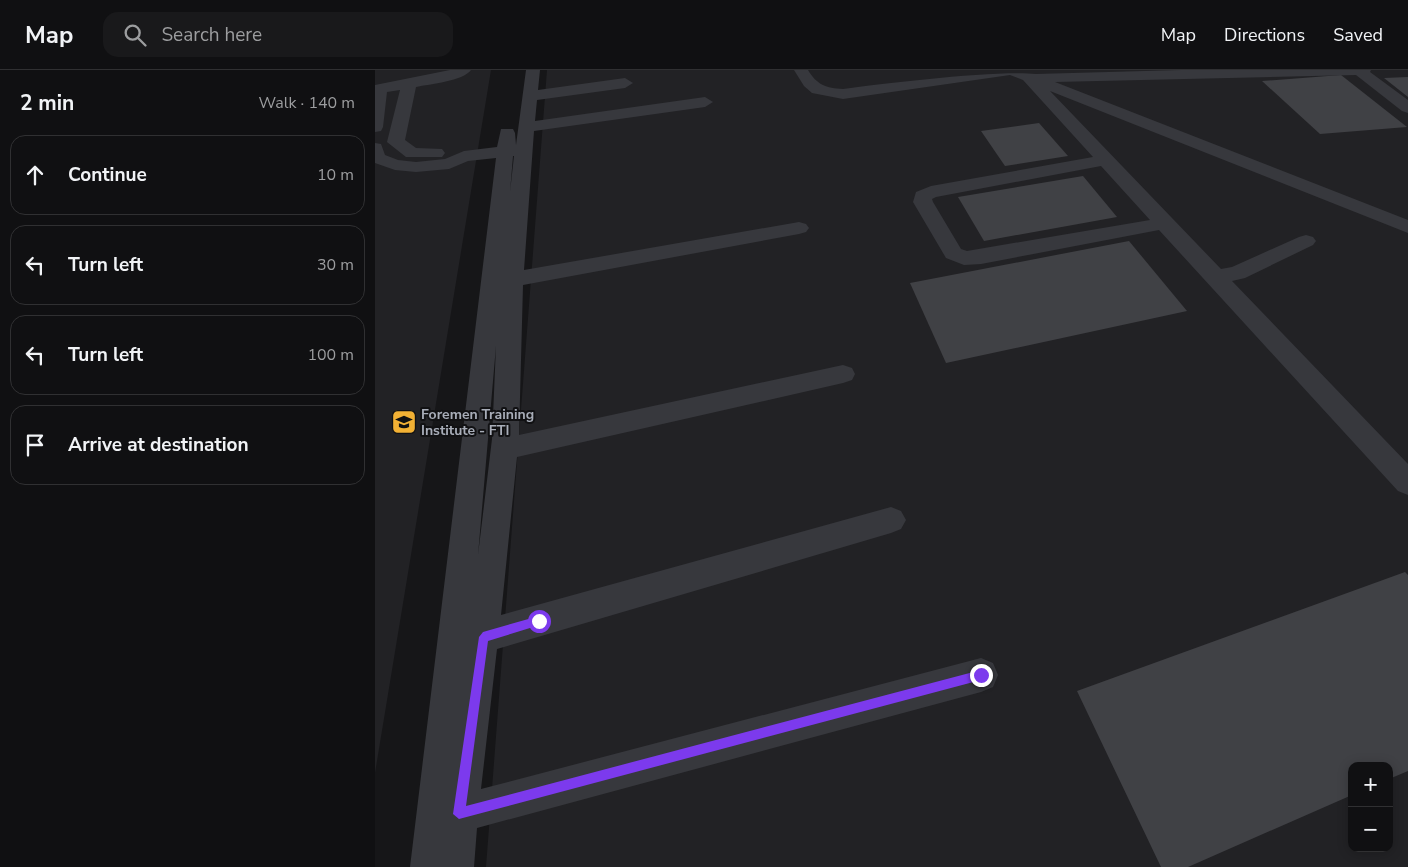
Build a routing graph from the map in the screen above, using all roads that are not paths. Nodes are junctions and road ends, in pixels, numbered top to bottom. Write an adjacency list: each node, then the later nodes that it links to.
1 (464, 70): 9 (street)
2 (513, 70): 14 (street)
3 (801, 70): 6 (street)
4 (1359, 70): 5 (street); 6 (street); 12 (street)
5 (1364, 70)
6 (1017, 73): 17 (street); 19 (street)
7 (531, 83): 8 (street); 14 (street)
8 (625, 83)
9 (409, 84): 10 (street); 16 (street)
10 (377, 90): 13 (street)
11 (705, 102): 14 (street)
12 (1408, 108)
13 (375, 127)
14 (518, 143): 16 (street); 23 (street)
15 (375, 148): 16 (street)
16 (442, 158)
17 (1105, 160): 18 (street); 18 (street)
18 (1164, 223): 22 (street)
19 (1408, 227)
20 (799, 228): 23 (street)
21 (1307, 241): 22 (street)
22 (1215, 277): 26 (street)
23 (502, 281): 25 (street); 31 (street)
24 (843, 374): 25 (street)
25 (505, 450): 28 (street)
26 (1408, 483)
27 (891, 520): 28 (street)
28 (483, 637): 30 (street)
29 (981, 675): 30 (street)
30 (459, 814): 32 (street)
31 (430, 867)
32 (454, 867)

